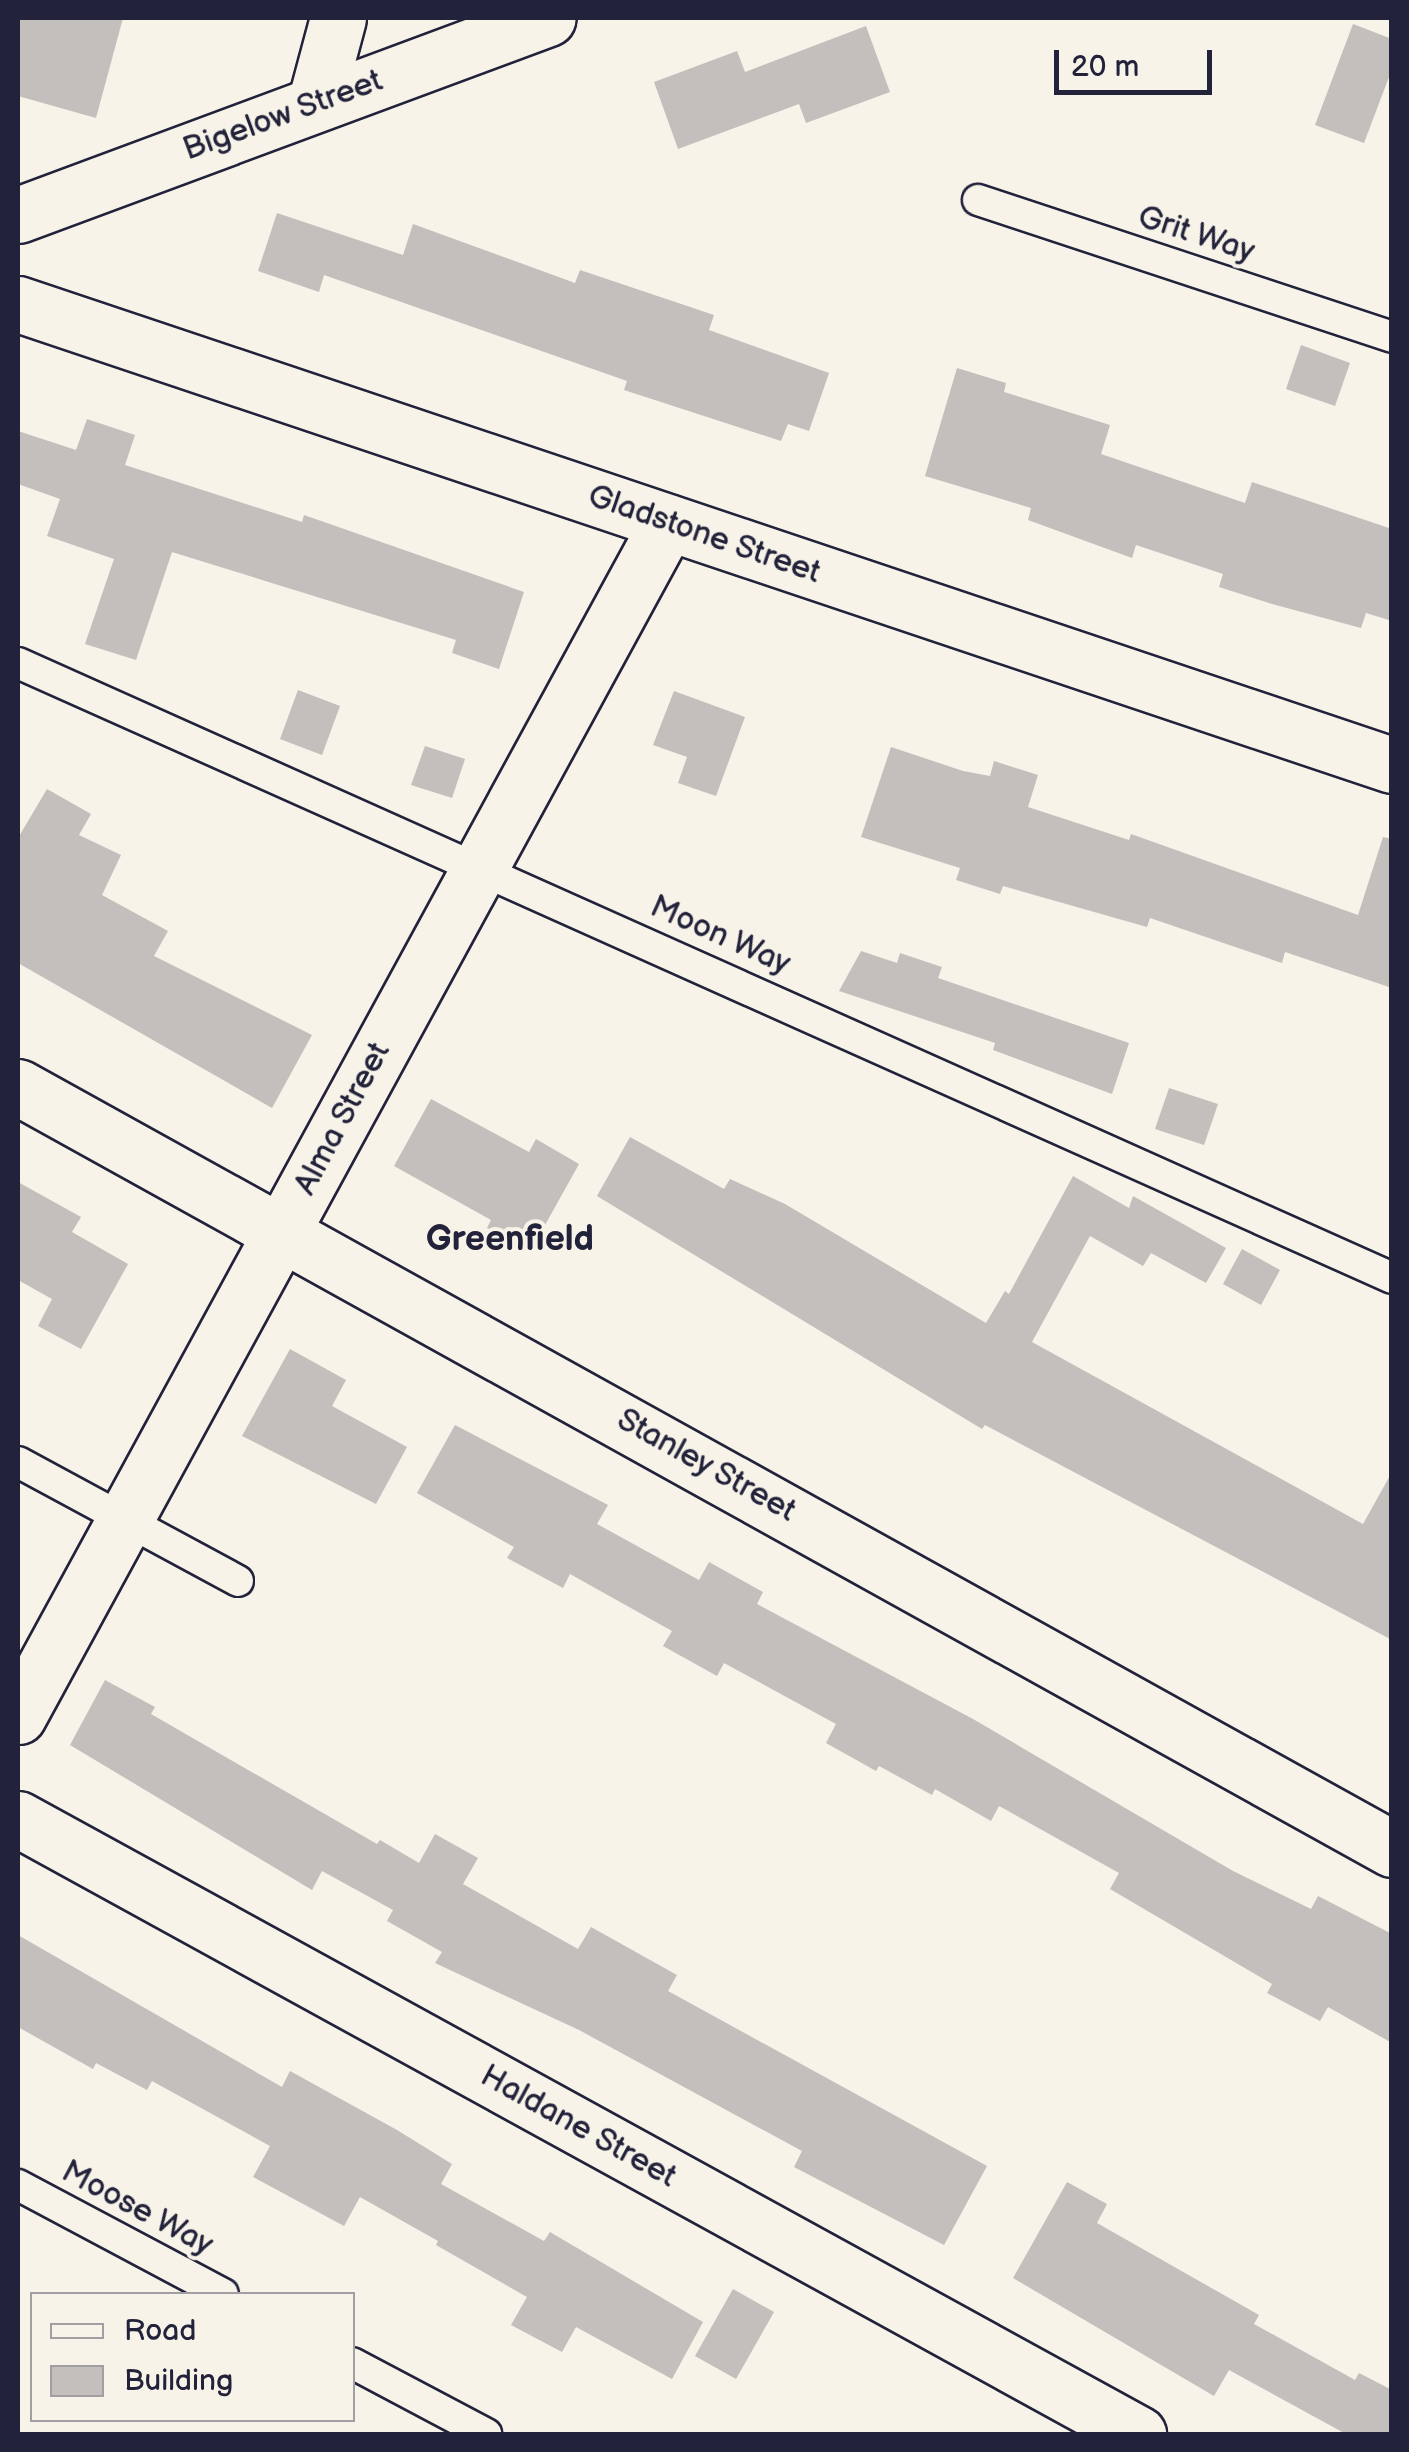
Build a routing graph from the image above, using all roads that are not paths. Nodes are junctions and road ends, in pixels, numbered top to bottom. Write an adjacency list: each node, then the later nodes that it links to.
1 (338, 18): 3 (street)
2 (548, 18): 3 (street, Bigelow Street)
3 (315, 104): 5 (street, Bigelow Street)
4 (978, 200): 7 (lane, Grit Way)
5 (18, 215)
6 (18, 304): 8 (street, Gladstone Street)
7 (1392, 337)
8 (668, 522): 10 (street, Gladstone Street); 11 (street, Alma Street)
9 (18, 662): 11 (lane, Moon Way)
10 (1392, 765)
11 (476, 864): 13 (street, Alma Street); 14 (lane, Moon Way)
12 (18, 1087): 13 (street, Stanley Street)
13 (284, 1233): 16 (street, Alma Street); 20 (street, Stanley Street)
14 (1392, 1278)
15 (18, 1462): 16 (lane)
16 (120, 1519): 17 (lane); 18 (street, Alma Street)
17 (238, 1581)
18 (18, 1716)
19 (18, 1819): 25 (street, Haldane Street)
20 (1392, 1849)
21 (18, 2185): 22 (lane, Moose Way)
22 (219, 2292)
23 (355, 2365): 24 (lane)
24 (486, 2434)
25 (1138, 2434)

